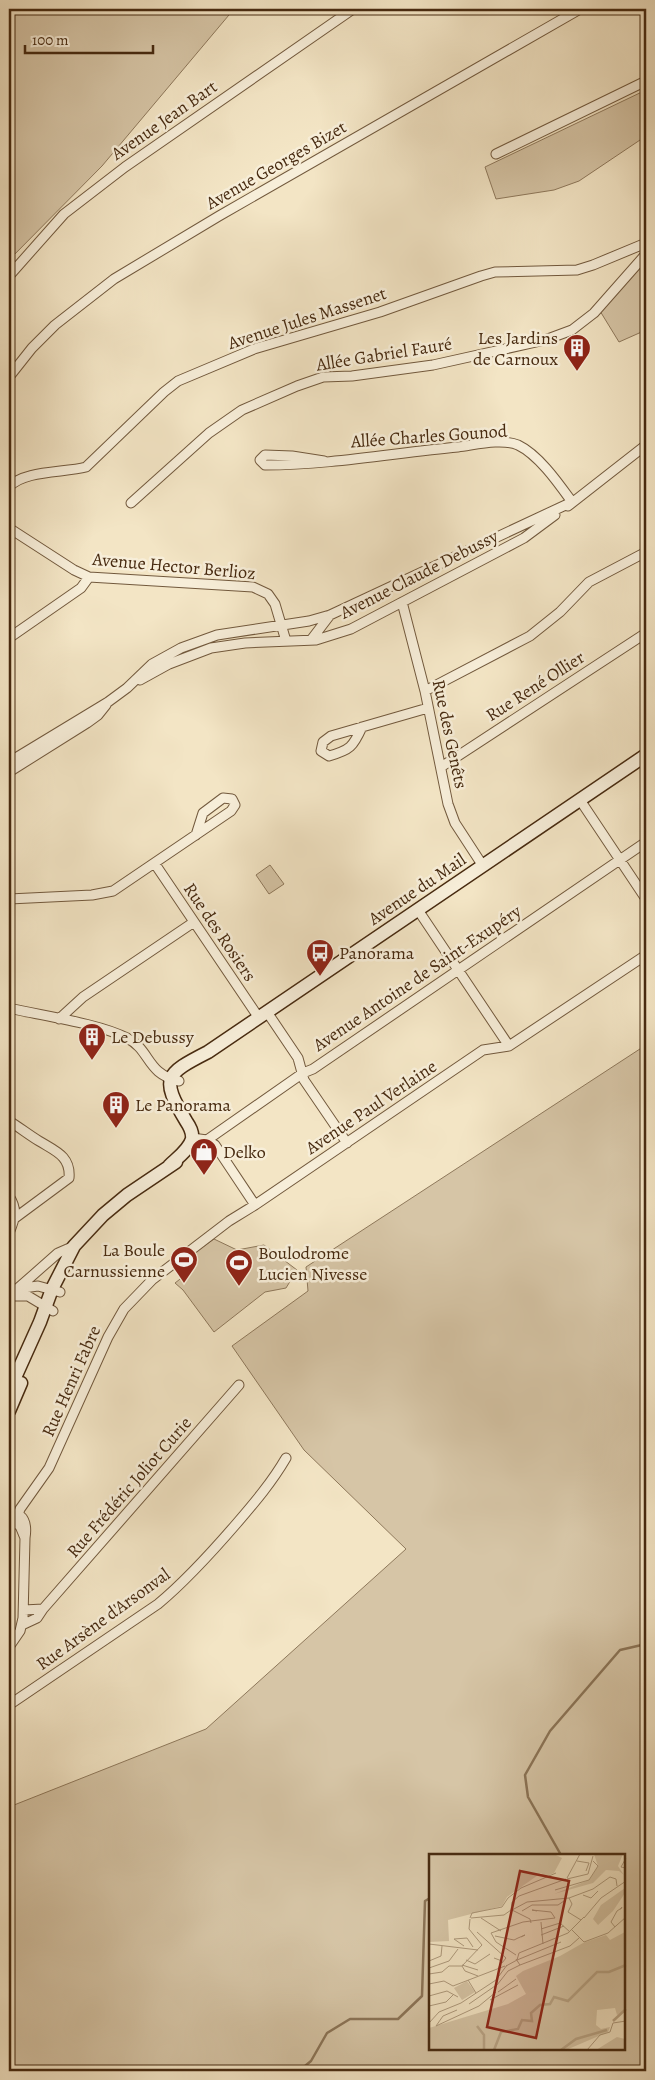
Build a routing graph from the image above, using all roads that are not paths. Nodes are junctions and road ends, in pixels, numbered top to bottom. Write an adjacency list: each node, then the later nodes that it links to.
1 (353, 9): 7 (street, Avenue Jean Bart)
2 (580, 9): 8 (street, Avenue Georges Bizet)
3 (646, 81): 4 (street)
4 (496, 154)
5 (646, 243): 11 (street, Avenue Jules Massenet)
6 (646, 254): 13 (street, Allée Gabriel Fauré)
7 (9, 276)
8 (9, 376)
9 (646, 445): 12 (street, Avenue Claude Debussy)
10 (324, 461): 10 (street, Allée Charles Gounod); 12 (street, Allée Charles Gounod)
11 (9, 487)
12 (572, 502): 15 (street, Avenue Claude Debussy); 16 (street, Avenue Claude Debussy)
13 (131, 503)
14 (9, 528): 18 (street, Avenue Hector Berlioz)
15 (517, 529): 16 (street, Avenue Claude Debussy); 20 (street, Avenue Claude Debussy)
16 (526, 537): 19 (street, Avenue Claude Debussy)
17 (646, 552): 27 (street)
18 (89, 577): 21 (street, Avenue Hector Berlioz); 23 (street)
19 (402, 602): 24 (street, Avenue Claude Debussy); 27 (street, Rue des Genêts)
20 (330, 615): 21 (street, Avenue Claude Debussy); 24 (street)
21 (282, 625): 25 (street, Avenue Hector Berlioz); 26 (street, Avenue Claude Debussy)
22 (646, 633): 33 (street, Rue René Ollier)
23 (9, 638)
24 (311, 640): 25 (street, Avenue Claude Debussy)
25 (286, 641): 26 (street, Avenue Claude Debussy)
26 (127, 688): 28 (street, Avenue Claude Debussy)
27 (425, 690): 29 (street, Rue des Genêts)
28 (108, 702): 32 (street, Avenue Claude Debussy); 34 (street, Avenue Claude Debussy)
29 (428, 708): 30 (street); 33 (street, Rue des Genêts)
30 (362, 727)
31 (646, 755): 35 (main road, Avenue du Mail)
32 (9, 762)
33 (441, 767): 40 (street, Rue des Genêts)
34 (9, 772)
35 (580, 800): 38 (street); 40 (main road, Avenue du Mail)
36 (196, 835): 36 (street); 39 (street)
37 (646, 842): 38 (street, Avenue Antoine de Saint-Exupéry)
38 (620, 860): 42 (street); 46 (street, Avenue Antoine de Saint-Exupéry)
39 (155, 864): 41 (street); 44 (street, Rue des Rosiers)
40 (483, 866): 43 (main road, Avenue du Mail)
41 (9, 899)
42 (646, 899)
43 (418, 910): 46 (street); 48 (main road, Avenue du Mail)
44 (194, 922): 48 (street, Rue des Rosiers); 49 (street)
45 (646, 955): 51 (street)
46 (459, 971): 50 (street); 53 (street, Avenue Antoine de Saint-Exupéry)
47 (9, 1008): 49 (street)
48 (263, 1015): 53 (street, Rue des Rosiers); 54 (main road, Avenue du Mail)
49 (59, 1019): 54 (street)
50 (503, 1037): 51 (street); 52 (street)
51 (509, 1046): 52 (street, Avenue Paul Verlaine)
52 (483, 1050): 57 (street, Avenue Paul Verlaine)
53 (298, 1072): 56 (street, Avenue Antoine de Saint-Exupéry); 57 (street, Rue des Rosiers)
54 (175, 1080): 56 (main road)
55 (9, 1122): 60 (street)
56 (200, 1139): 59 (street); 62 (main road)
57 (347, 1143): 59 (street, Avenue Paul Verlaine)
58 (9, 1196): 60 (street)
59 (255, 1205): 64 (street, Avenue Paul Verlaine)
60 (15, 1218): 61 (street)
61 (9, 1233)
62 (84, 1236): 63 (main road); 65 (main road)
63 (74, 1246): 65 (main road); 66 (street)
64 (165, 1270): 72 (street, Rue Henri Fabre)
65 (56, 1291): 66 (street); 67 (main road)
66 (11, 1293): 67 (street)
67 (49, 1309): 69 (main road); 70 (main road)
68 (239, 1385): 74 (street, Rue Frédéric Joliot Curie)
69 (9, 1391)
70 (9, 1411)
71 (286, 1458): 77 (street, Rue Arsène d'Arsonval)
72 (12, 1519): 73 (street, Rue Henri Fabre)
73 (24, 1610): 74 (street); 75 (street, Rue Frédéric Joliot Curie)
74 (43, 1610): 75 (street, Rue Frédéric Joliot Curie)
75 (22, 1625): 76 (street, Rue Frédéric Joliot Curie)
76 (9, 1647)
77 (9, 1705)

